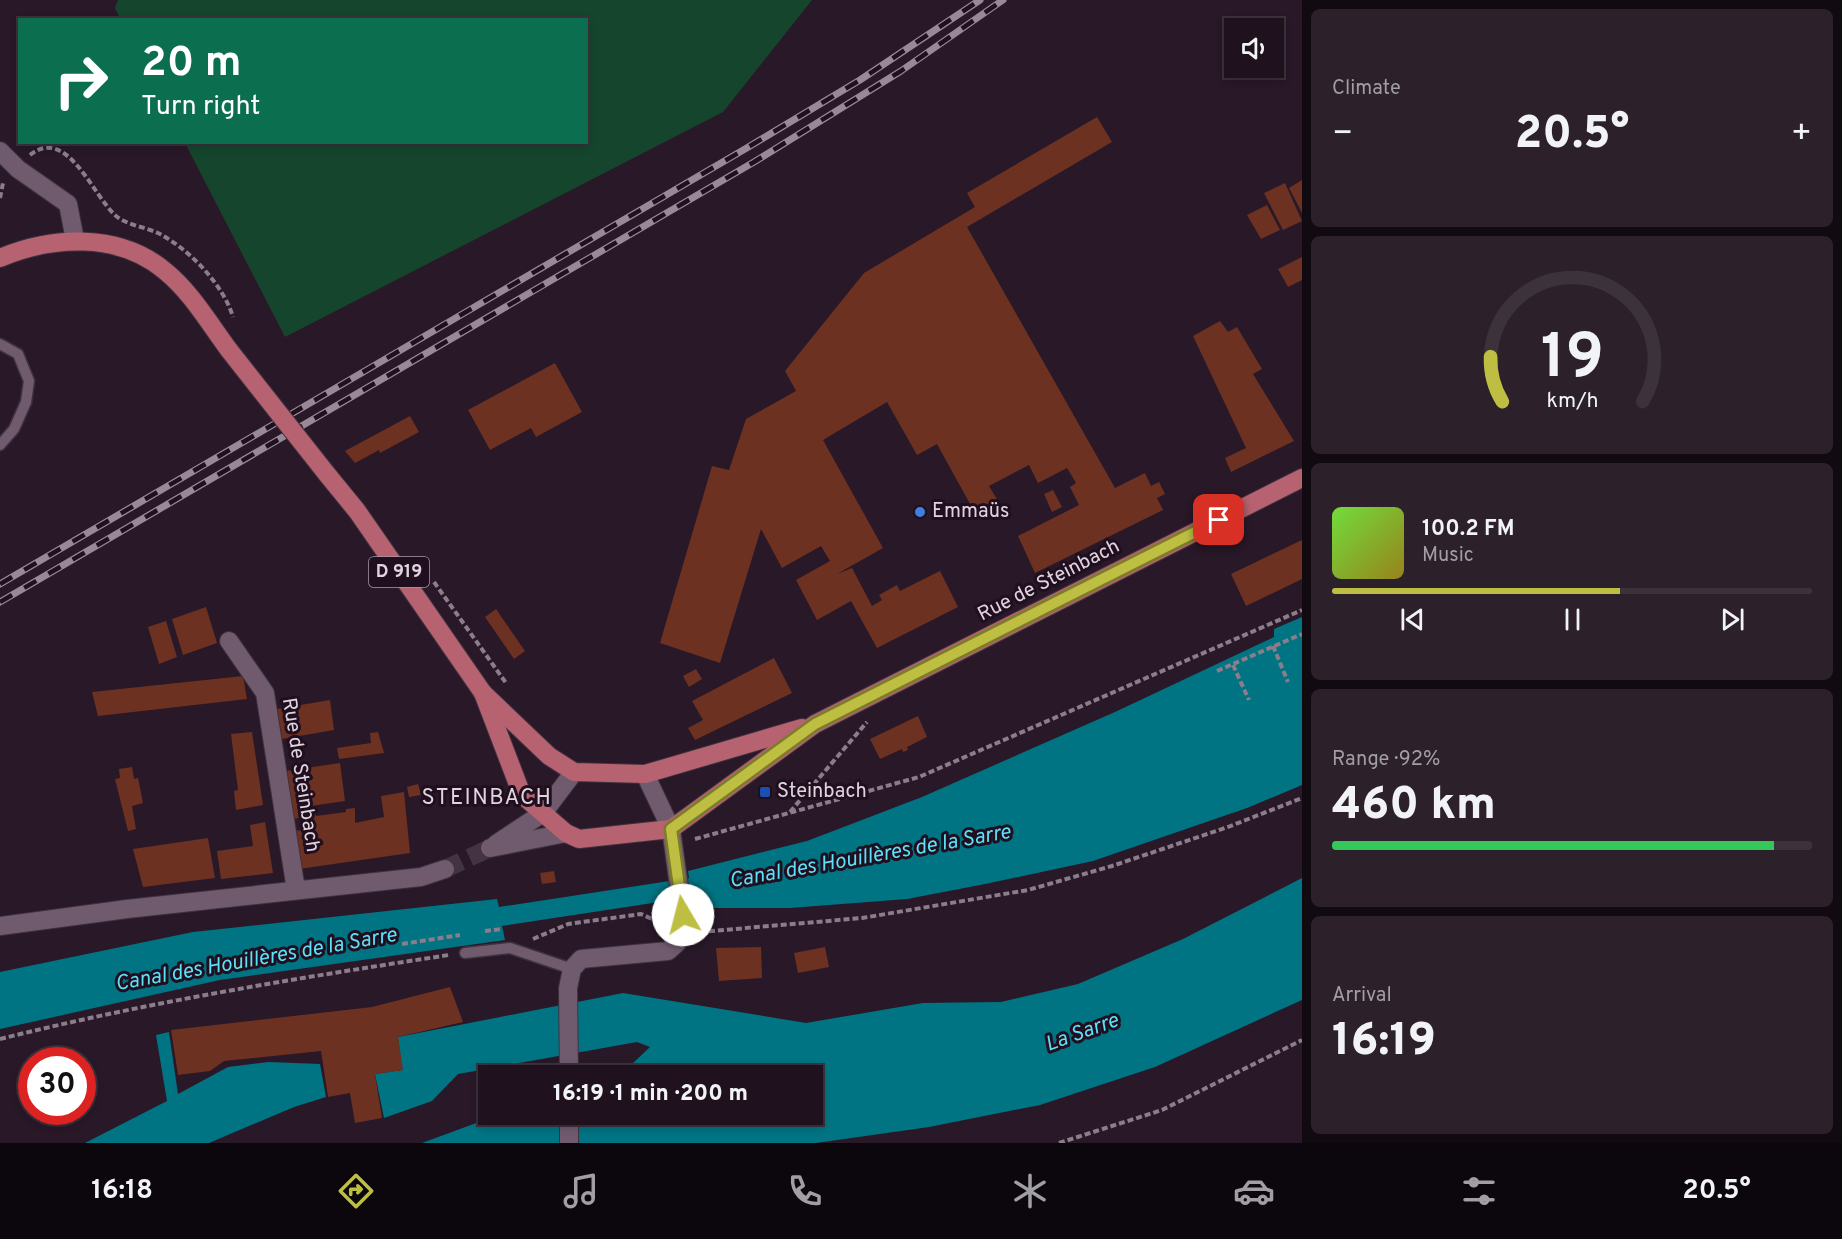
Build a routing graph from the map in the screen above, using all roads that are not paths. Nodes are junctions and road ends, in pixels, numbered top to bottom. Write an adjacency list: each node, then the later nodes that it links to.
1 (0, 151): 2 (street)
2 (75, 240): 3 (main road, D 919); 8 (main road, D 919, bridge)
3 (0, 258)
4 (0, 344): 5 (lane)
5 (0, 445)
6 (1302, 478): 9 (main road, Rue de Steinbach)
7 (229, 641): 16 (street, Rue de Steinbach)
8 (483, 693): 10 (main road, D 919); 12 (main road, D 919)
9 (815, 724): 11 (main road); 14 (main road)
10 (574, 772): 11 (main road); 12 (street)
11 (645, 774): 14 (street)
12 (543, 813): 13 (main road); 13 (street)
13 (566, 833): 14 (main road)
14 (674, 846): 19 (street)
15 (445, 869): 16 (street)
16 (296, 890): 17 (street)
17 (0, 926)
18 (465, 953): 19 (lane)
19 (572, 969): 20 (street)
20 (569, 1065)
21 (569, 1125): 22 (street)
22 (569, 1143)

